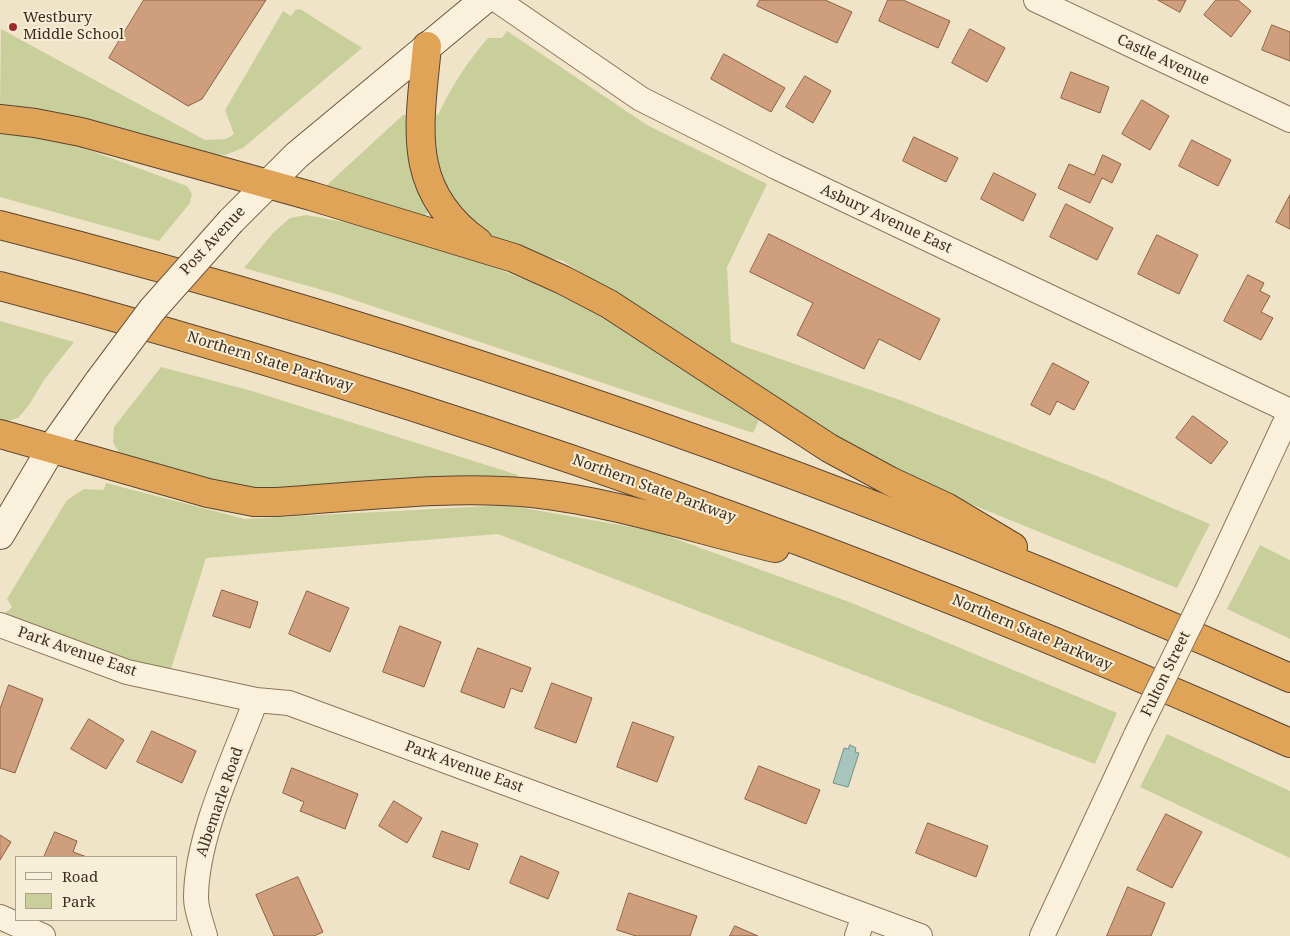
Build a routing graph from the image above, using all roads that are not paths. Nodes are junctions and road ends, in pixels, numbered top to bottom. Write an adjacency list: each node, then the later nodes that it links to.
1 (484, 0): 4 (main road, Post Avenue)
2 (497, 0): 11 (street, Asbury Avenue East)
3 (1036, 0): 6 (street, Castle Avenue)
4 (427, 46): 7 (main road, Post Avenue); 9 (highway)
5 (0, 119): 7 (highway)
6 (1290, 120)
7 (267, 184): 9 (highway); 13 (main road, Post Avenue, bridge)
8 (0, 225): 16 (highway)
9 (487, 249): 16 (highway)
10 (0, 286): 15 (highway, Northern State Parkway)
11 (1290, 411): 26 (street, Fulton Street, bridge)
12 (0, 434): 13 (highway)
13 (52, 450): 14 (main road, Post Avenue); 15 (highway)
14 (0, 535)
15 (896, 578): 20 (highway, Northern State Parkway)
16 (1085, 590): 18 (highway)
17 (0, 625): 19 (street, Park Avenue East)
18 (1290, 678)
19 (256, 700): 22 (street, Park Avenue East); 24 (street, Albemarle Road)
20 (1290, 744)
21 (0, 916): 23 (street)
22 (861, 926): 25 (street, Park Avenue East)
23 (43, 936)
24 (205, 936)
25 (920, 936)
26 (1042, 936)

